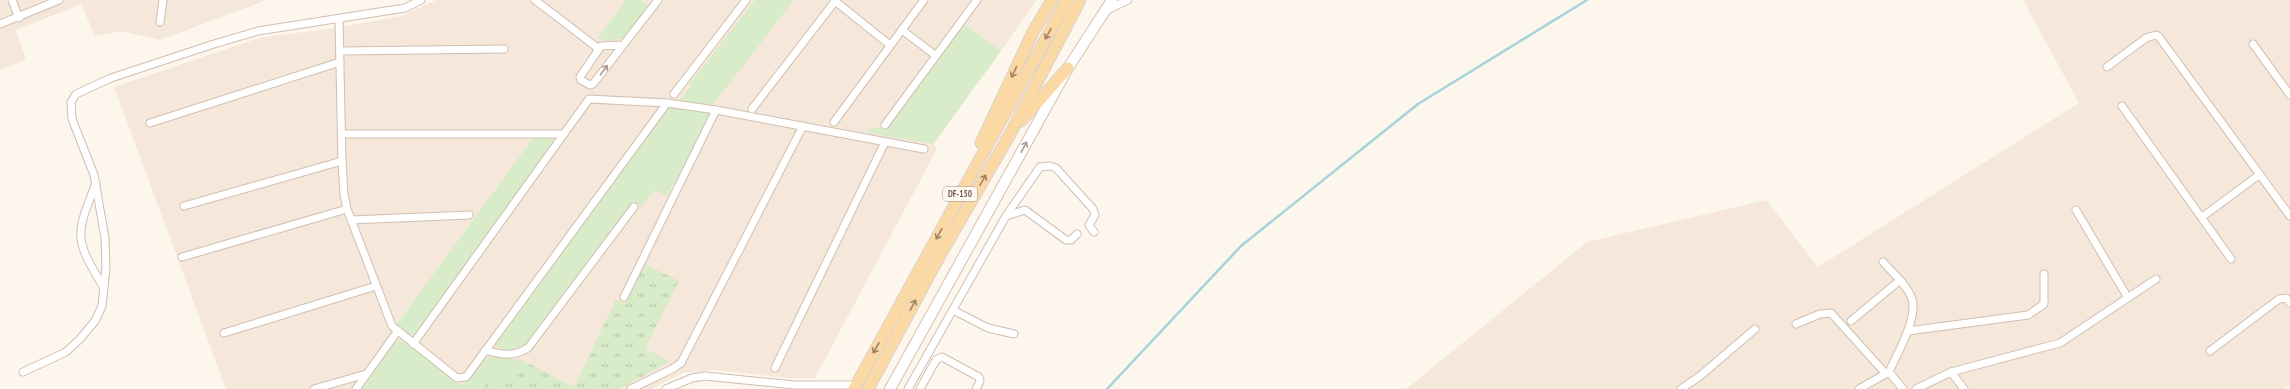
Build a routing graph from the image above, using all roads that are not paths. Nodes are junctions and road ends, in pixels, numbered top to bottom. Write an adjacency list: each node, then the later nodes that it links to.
1 (12, 0): 17 (street)
2 (59, 0): 17 (street)
3 (163, 0): 19 (street)
4 (421, 0): 18 (street)
5 (535, 0): 26 (street)
6 (746, 0): 32 (street)
7 (924, 0): 21 (street)
8 (977, 0): 28 (street)
9 (1052, 0): 54 (main road, one-way to 54)
10 (1067, 0): 54 (main road, DF-150, one-way to 54)
11 (1080, 0): 44 (main road, DF-150)
12 (1112, 0): 16 (street)
13 (1128, 0): 16 (street)
14 (654, 1): 23 (street)
15 (835, 1): 24 (street); 36 (street)
16 (1105, 11): 31 (street)
17 (19, 18): 20 (street)
18 (339, 20): 27 (street); 49 (street)
19 (160, 22)
20 (0, 24)
21 (902, 30): 24 (street); 28 (street)
22 (2253, 44): 33 (street)
23 (623, 45): 26 (street); 26 (street, one-way to 23)
24 (890, 45): 38 (street)
25 (504, 49): 27 (street)
26 (599, 49)
27 (341, 51): 29 (street)
28 (935, 55): 40 (street)
29 (340, 62): 39 (street); 42 (street)
30 (2107, 67): 48 (street)
31 (1068, 68): 44 (main road); 97 (street, one-way to 31)
32 (674, 94)
33 (2290, 95)
34 (667, 103): 37 (street); 43 (street); 82 (street)
35 (2122, 106): 58 (street)
36 (752, 108)
37 (716, 110): 41 (street); 70 (street)
38 (834, 122)
39 (150, 123)
40 (885, 125)
41 (803, 126): 45 (street); 94 (street)
42 (342, 134): 43 (street); 47 (street)
43 (563, 134): 81 (street)
44 (1009, 136): 96 (main road, DF-150, one-way to 44)
45 (885, 142): 46 (street); 84 (street)
46 (924, 149)
47 (342, 161): 50 (street); 52 (street)
48 (2260, 175): 57 (street); 58 (street)
49 (96, 183): 69 (street); 69 (street)
50 (184, 206)
51 (634, 207): 82 (street)
52 (347, 209): 59 (street); 62 (street)
53 (2076, 210): 71 (street)
54 (949, 215): 91 (main road, DF-150, one-way to 91)
55 (469, 216): 59 (street)
56 (1006, 216): 60 (street); 61 (street); 73 (street)
57 (2290, 216)
58 (2202, 218): 63 (street)
59 (351, 220): 68 (street)
60 (1094, 232)
61 (1077, 234)
62 (182, 258)
63 (2231, 259)
64 (1883, 262): 67 (street)
65 (2044, 274): 77 (street)
66 (2156, 278): 71 (street)
67 (1899, 281): 74 (street); 77 (street)
68 (376, 286): 78 (street); 79 (street)
69 (104, 288): 85 (street)
70 (624, 297)
71 (2128, 298): 86 (street)
72 (2290, 303): 83 (street)
73 (953, 310): 80 (street); 89 (street)
74 (1851, 320)
75 (1796, 324): 87 (street)
76 (1755, 329): 100 (street)
77 (1908, 331): 87 (street)
78 (397, 332): 81 (street); 88 (street)
79 (224, 333)
80 (1014, 334)
81 (413, 344): 82 (street)
82 (485, 350)
83 (2210, 351)
84 (775, 368)
85 (23, 372)
86 (1951, 372): 103 (street); 104 (street)
87 (1887, 373): 101 (street); 102 (street)
88 (367, 374): 92 (street); 93 (street)
89 (914, 379): 90 (street); 98 (street)
90 (921, 386): 99 (street)
91 (855, 387): 95 (street)
92 (314, 389)
93 (356, 389)
94 (631, 389)
95 (666, 389)
96 (868, 389)
97 (890, 389)
98 (908, 389)
99 (976, 389)
100 (1681, 389)
101 (1859, 389)
102 (1903, 389)
103 (1916, 389)
104 (1964, 389)

